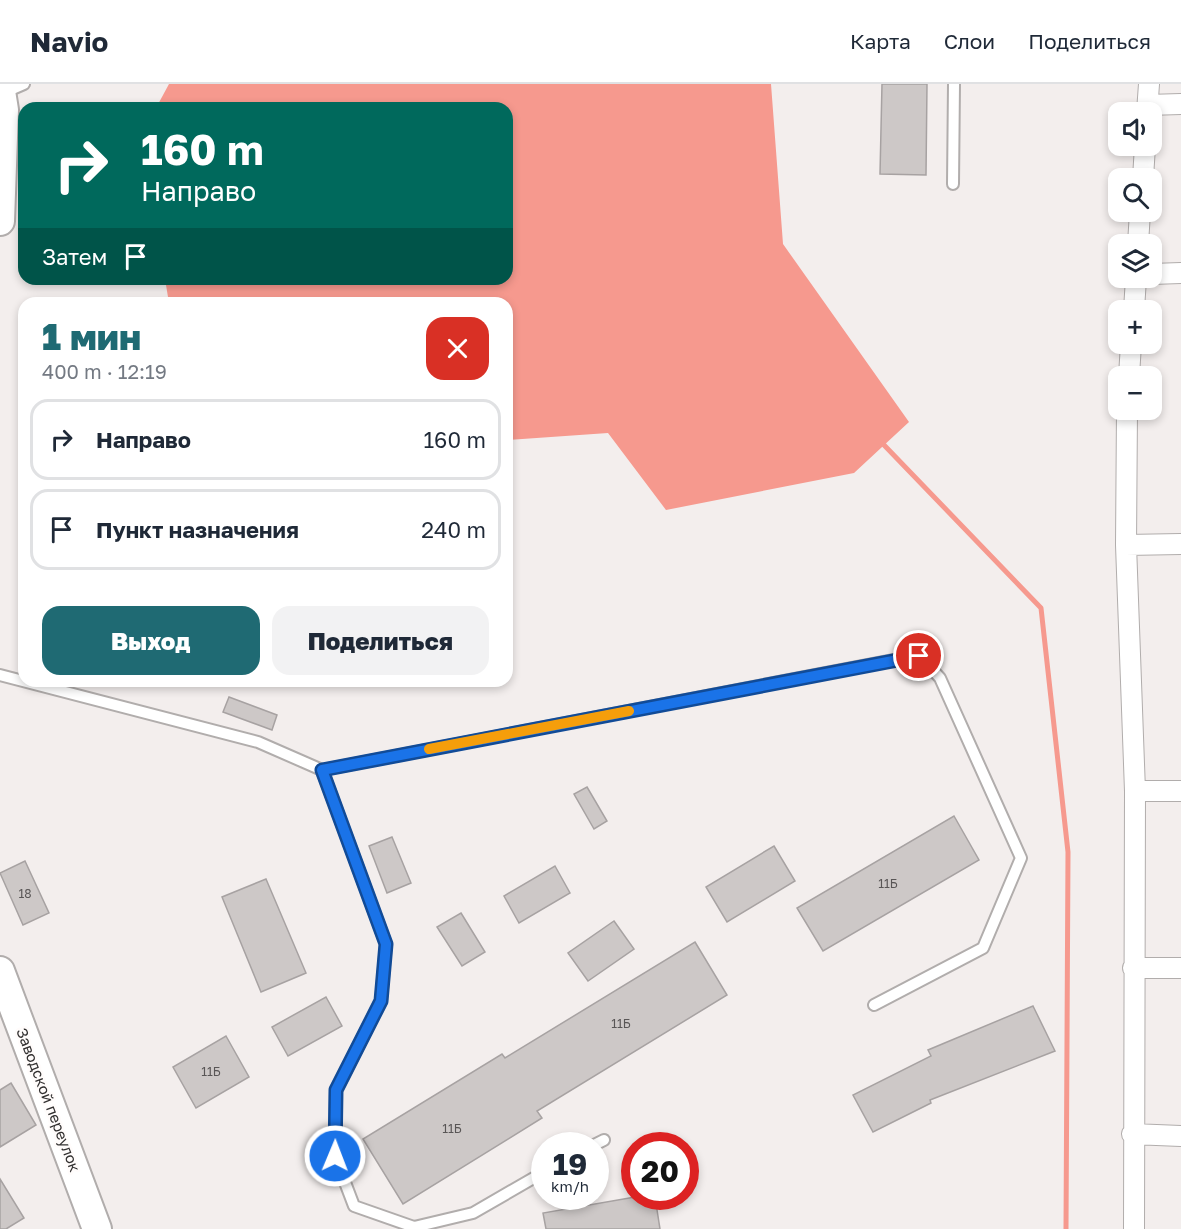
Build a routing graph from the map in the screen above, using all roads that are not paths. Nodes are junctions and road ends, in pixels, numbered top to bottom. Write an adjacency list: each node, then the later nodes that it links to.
1 (954, 84): 7 (lane)
2 (1149, 84): 4 (street)
3 (8, 88): 8 (street)
4 (1148, 102)
5 (1181, 104): 6 (street)
6 (1162, 107)
7 (953, 184)
8 (0, 220)
9 (1181, 273): 10 (street)
10 (1162, 274)
11 (1127, 420): 12 (street)
12 (1126, 544): 13 (street); 18 (street)
13 (1181, 544)
14 (0, 675): 15 (lane)
15 (18, 680)
16 (46, 687): 17 (lane)
17 (322, 770): 23 (lane); 26 (lane)
18 (1135, 791): 19 (street); 20 (street)
19 (1181, 791)
20 (1133, 968): 21 (street); 24 (street)
21 (1181, 968)
22 (0, 971): 27 (street, Заводской переулок)
23 (874, 1005)
24 (1132, 1134): 25 (street); 28 (street)
25 (1181, 1136)
26 (531, 1179)
27 (97, 1229)
28 (1134, 1229)

